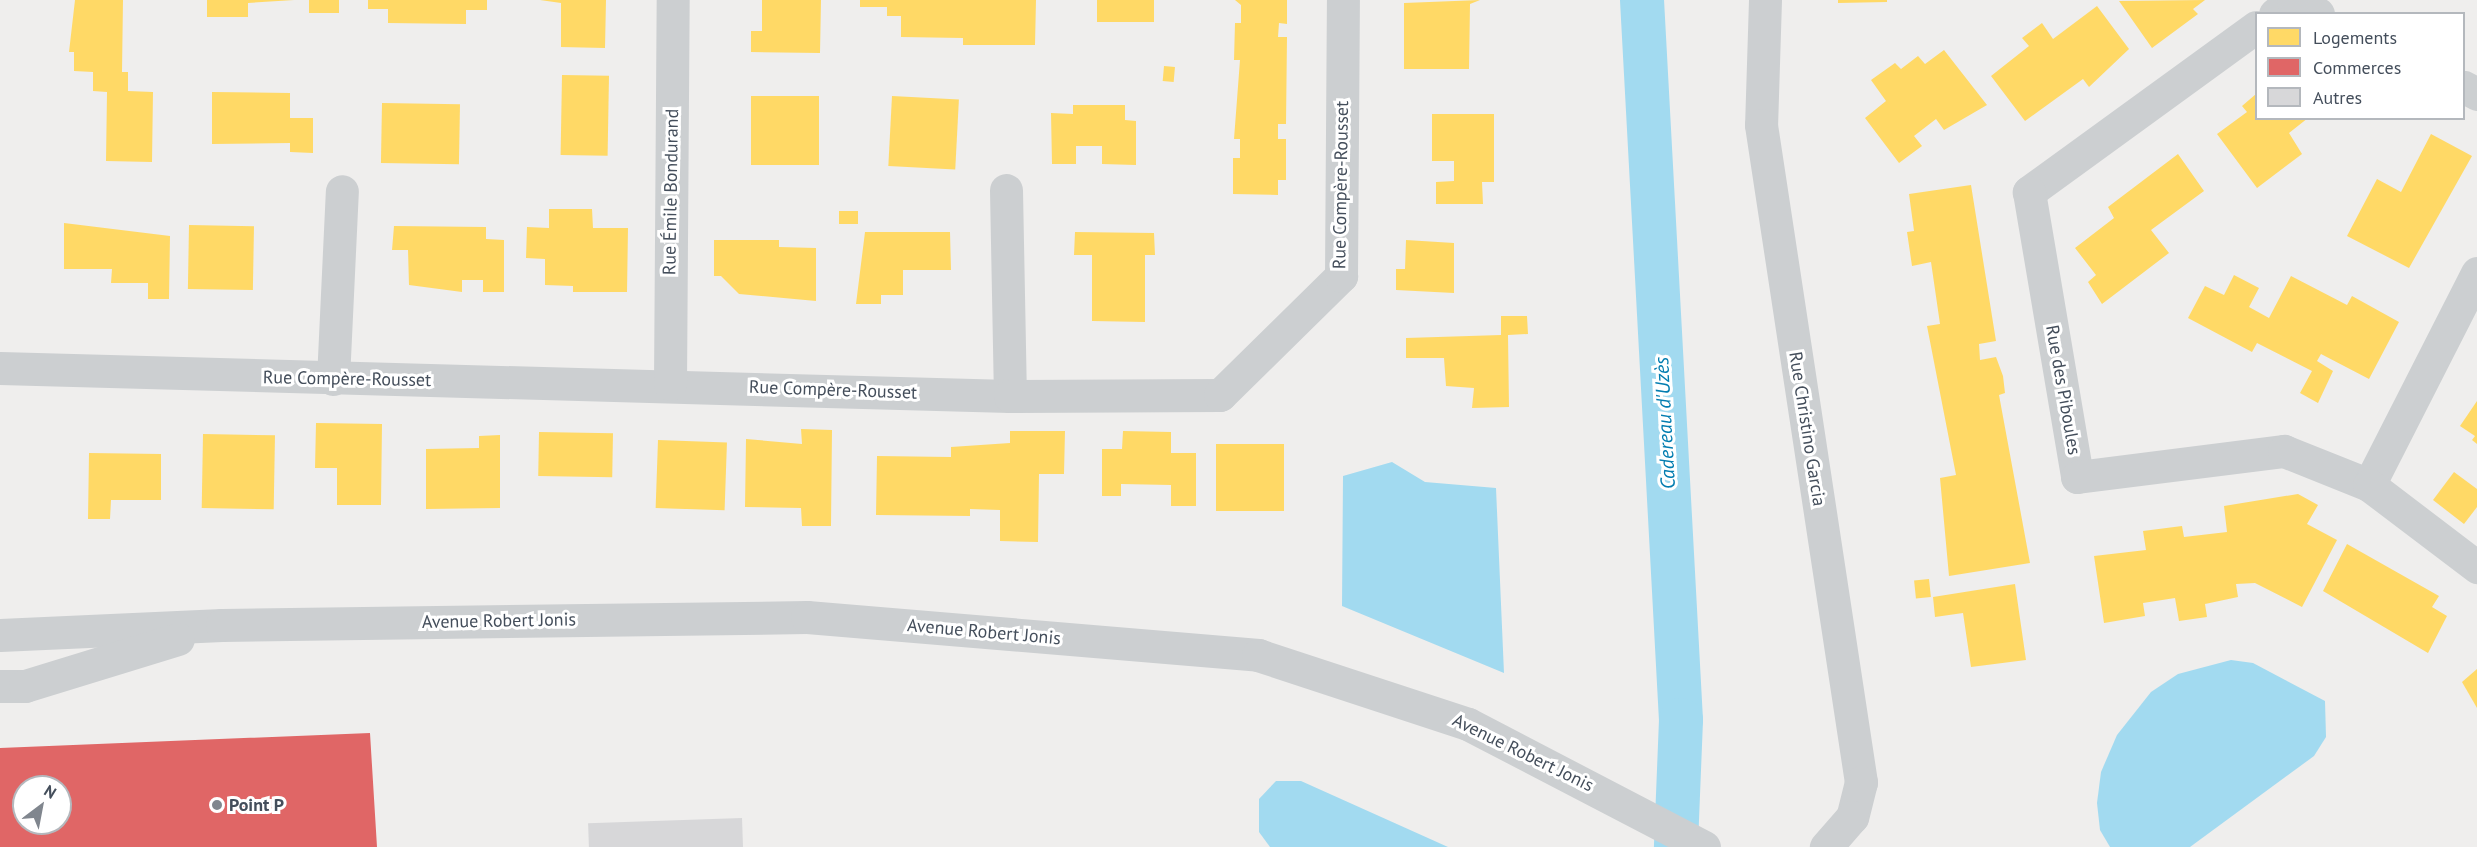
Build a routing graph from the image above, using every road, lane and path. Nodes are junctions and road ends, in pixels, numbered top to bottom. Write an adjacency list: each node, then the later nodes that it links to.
1 (673, 0): 12 (street, Rue Émile Bondurand)
2 (1343, 0): 13 (street, Rue Compère-Rousset)
3 (1765, 0): 20 (street, Rue Christino Garcia)
4 (2278, 12): 5 (street)
5 (2314, 12)
6 (2255, 28): 14 (street, Rue des Piboules)
7 (1006, 190): 13 (street)
8 (342, 191): 11 (street)
9 (2477, 273): 14 (street)
10 (0, 368): 11 (street, Rue Compère-Rousset)
11 (333, 379): 12 (street, Rue Compère-Rousset)
12 (670, 384): 13 (street, Rue Compère-Rousset)
13 (1010, 396)
14 (2369, 485): 15 (street)
15 (2477, 567)
16 (222, 625): 17 (street, Avenue Robert Jonis); 18 (street, Avenue Robert Jonis); 19 (street, Avenue Robert Jonis)
17 (0, 635)
18 (0, 686)
19 (1704, 847)
20 (1826, 847)

